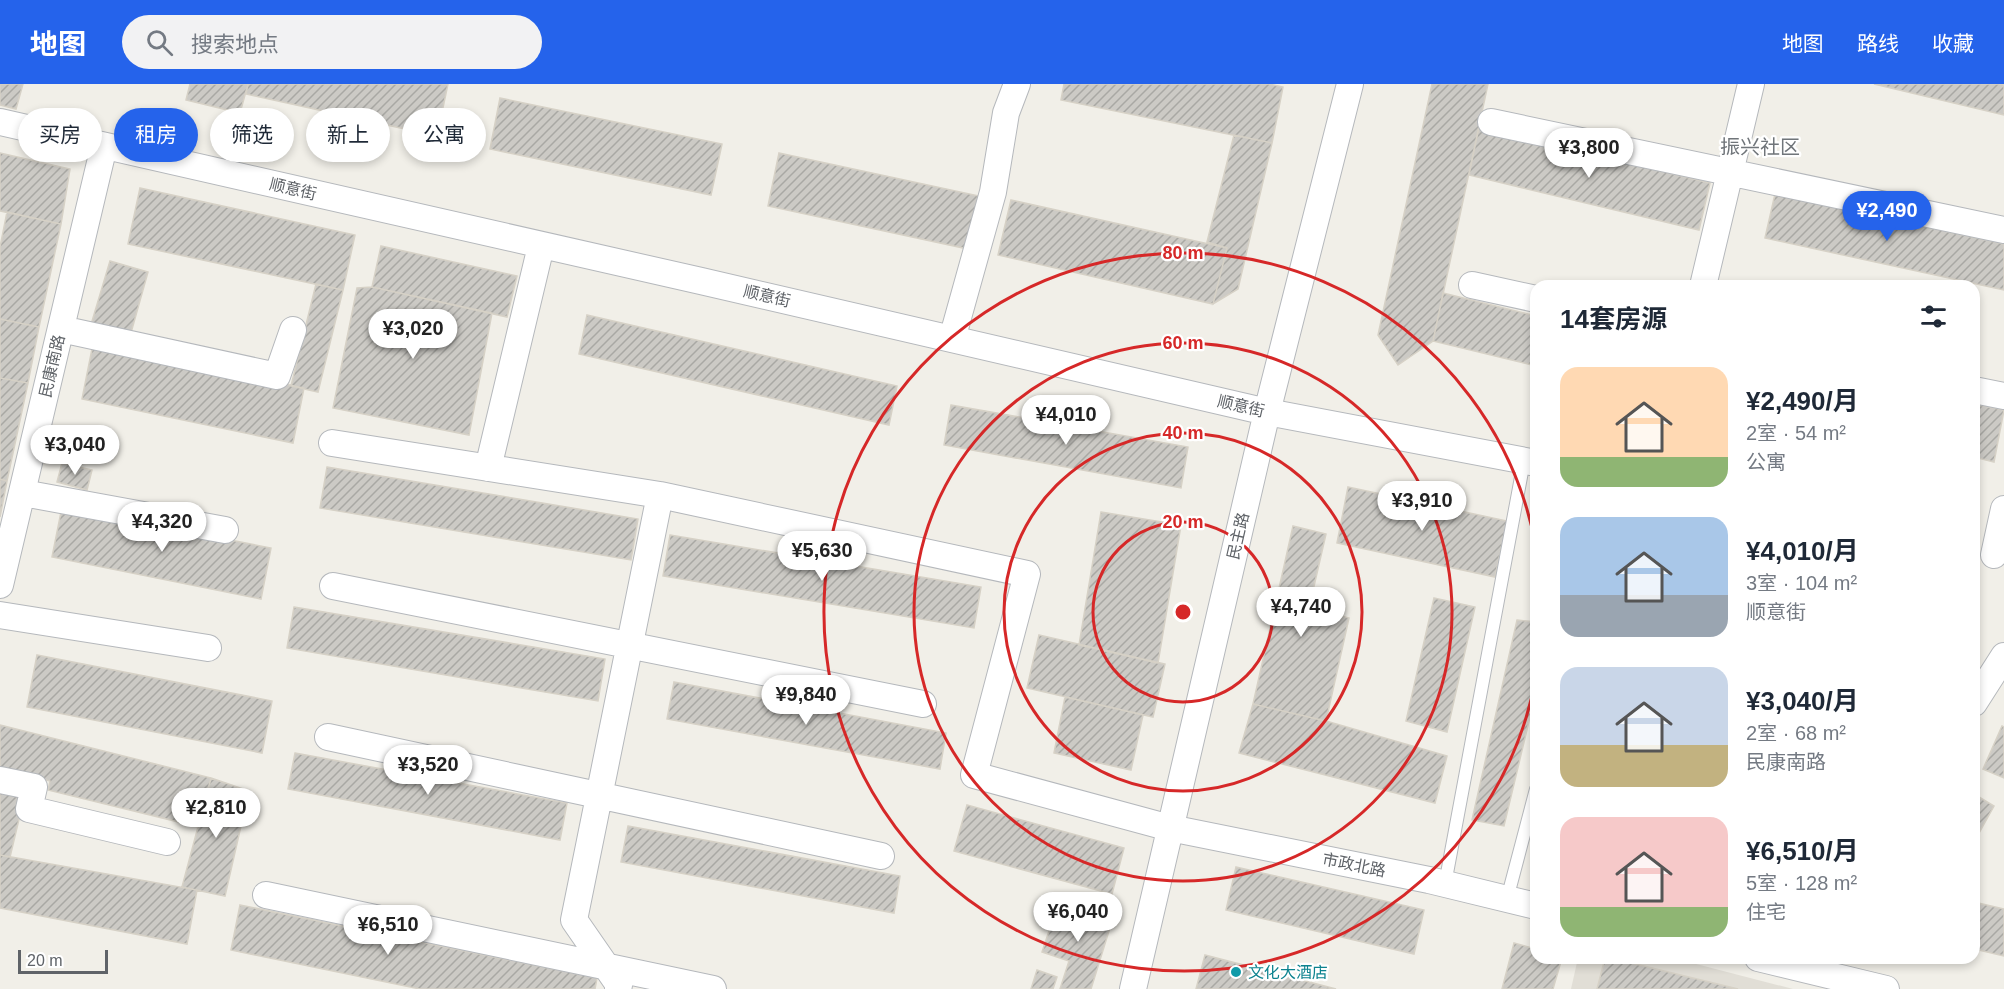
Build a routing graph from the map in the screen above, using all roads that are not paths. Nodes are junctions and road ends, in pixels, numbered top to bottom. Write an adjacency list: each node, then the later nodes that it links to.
1 (1017, 84): 15 (street)
2 (1350, 84): 18 (street, 民主路)
3 (1751, 84): 7 (street)
4 (0, 122): 6 (street, 顺意街)
5 (1491, 122): 7 (street)
6 (104, 146): 9 (street, 顺意街); 13 (street, 民康南路)
7 (1730, 172): 8 (street); 10 (street)
8 (2004, 231)
9 (541, 246): 15 (street, 顺意街); 21 (street)
10 (1704, 280)
11 (1472, 285): 12 (street)
12 (1530, 298)
13 (61, 329): 14 (street); 22 (street, 民康南路)
14 (293, 330)
15 (952, 339): 18 (street, 顺意街)
16 (1980, 391): 17 (street)
17 (2004, 396)
18 (1267, 412): 20 (street, 顺意街); 39 (street, 民主路)
19 (332, 443): 21 (street)
20 (1530, 462): 42 (lane)
21 (488, 468): 23 (street)
22 (23, 494): 25 (street); 27 (street, 民康南路)
23 (660, 495): 30 (street); 39 (street, 市政北路)
24 (2004, 509): 26 (street)
25 (225, 530)
26 (1991, 554)
27 (0, 585)
28 (333, 586): 30 (street)
29 (0, 615): 31 (street)
30 (630, 645): 34 (street); 37 (street)
31 (208, 648)
32 (2004, 656): 33 (street)
33 (1980, 694)
34 (923, 704)
35 (328, 737): 37 (street)
36 (0, 780): 40 (street)
37 (599, 795): 41 (street); 47 (street)
38 (1530, 813): 44 (lane)
39 (1170, 828): 42 (street, 市政北路); 50 (street, 民主路)
40 (166, 842)
41 (881, 856)
42 (1445, 884): 44 (street, 市政北路)
43 (267, 895): 47 (street)
44 (1508, 899): 45 (street, 市政北路)
45 (1530, 904)
46 (1809, 964): 51 (street)
47 (606, 966): 48 (street); 49 (street)
48 (618, 989)
49 (713, 989)
50 (1133, 989)
51 (1886, 989)

